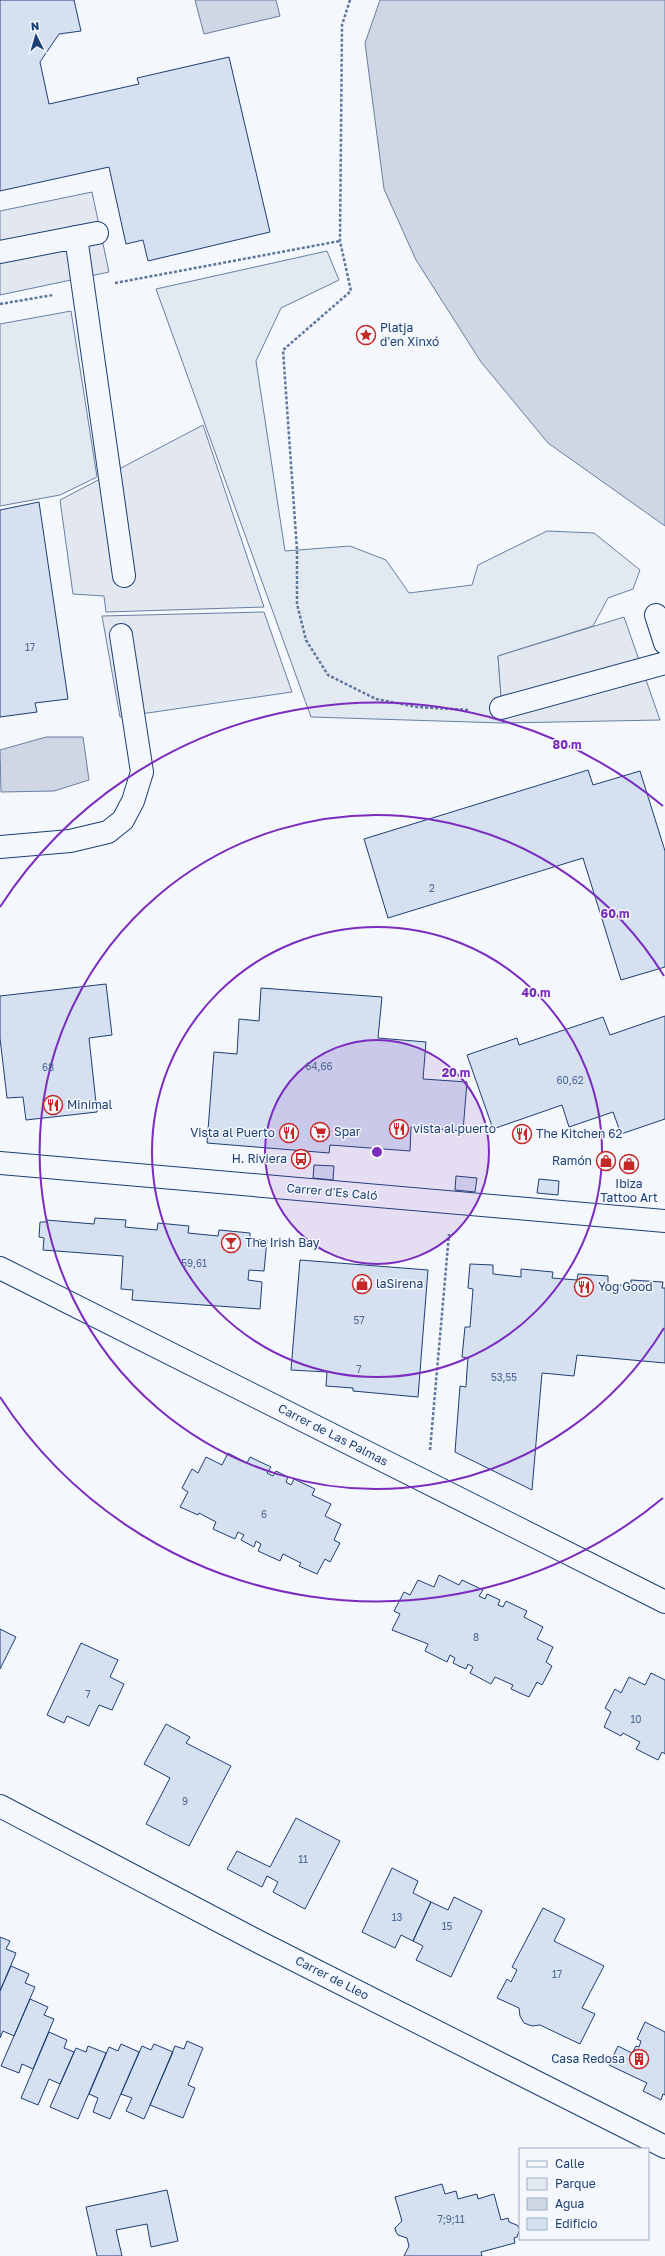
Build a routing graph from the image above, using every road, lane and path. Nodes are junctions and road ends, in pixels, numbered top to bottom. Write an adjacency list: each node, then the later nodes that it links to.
1 (350, 0): 4 (path)
2 (97, 233): 3 (street)
3 (76, 237): 5 (street); 6 (street)
4 (340, 241): 6 (path); 13 (path)
5 (0, 252)
6 (83, 289): 7 (path); 8 (street)
7 (0, 304)
8 (124, 576)
9 (656, 615): 11 (street)
10 (121, 635): 14 (street)
11 (665, 643)
12 (665, 663): 13 (street)
13 (501, 708)
14 (0, 847)
15 (0, 1163): 16 (street, Carrer d'Es Caló)
16 (451, 1203): 17 (street, Carrer d'Es Caló); 19 (path)
17 (665, 1221)
18 (0, 1268): 19 (street, Carrer de Las Palmas)
19 (418, 1478): 20 (street, Carrer de Las Palmas)
20 (665, 1602)
21 (0, 1806): 22 (street, Carrer de Lleo)
22 (665, 2147)

